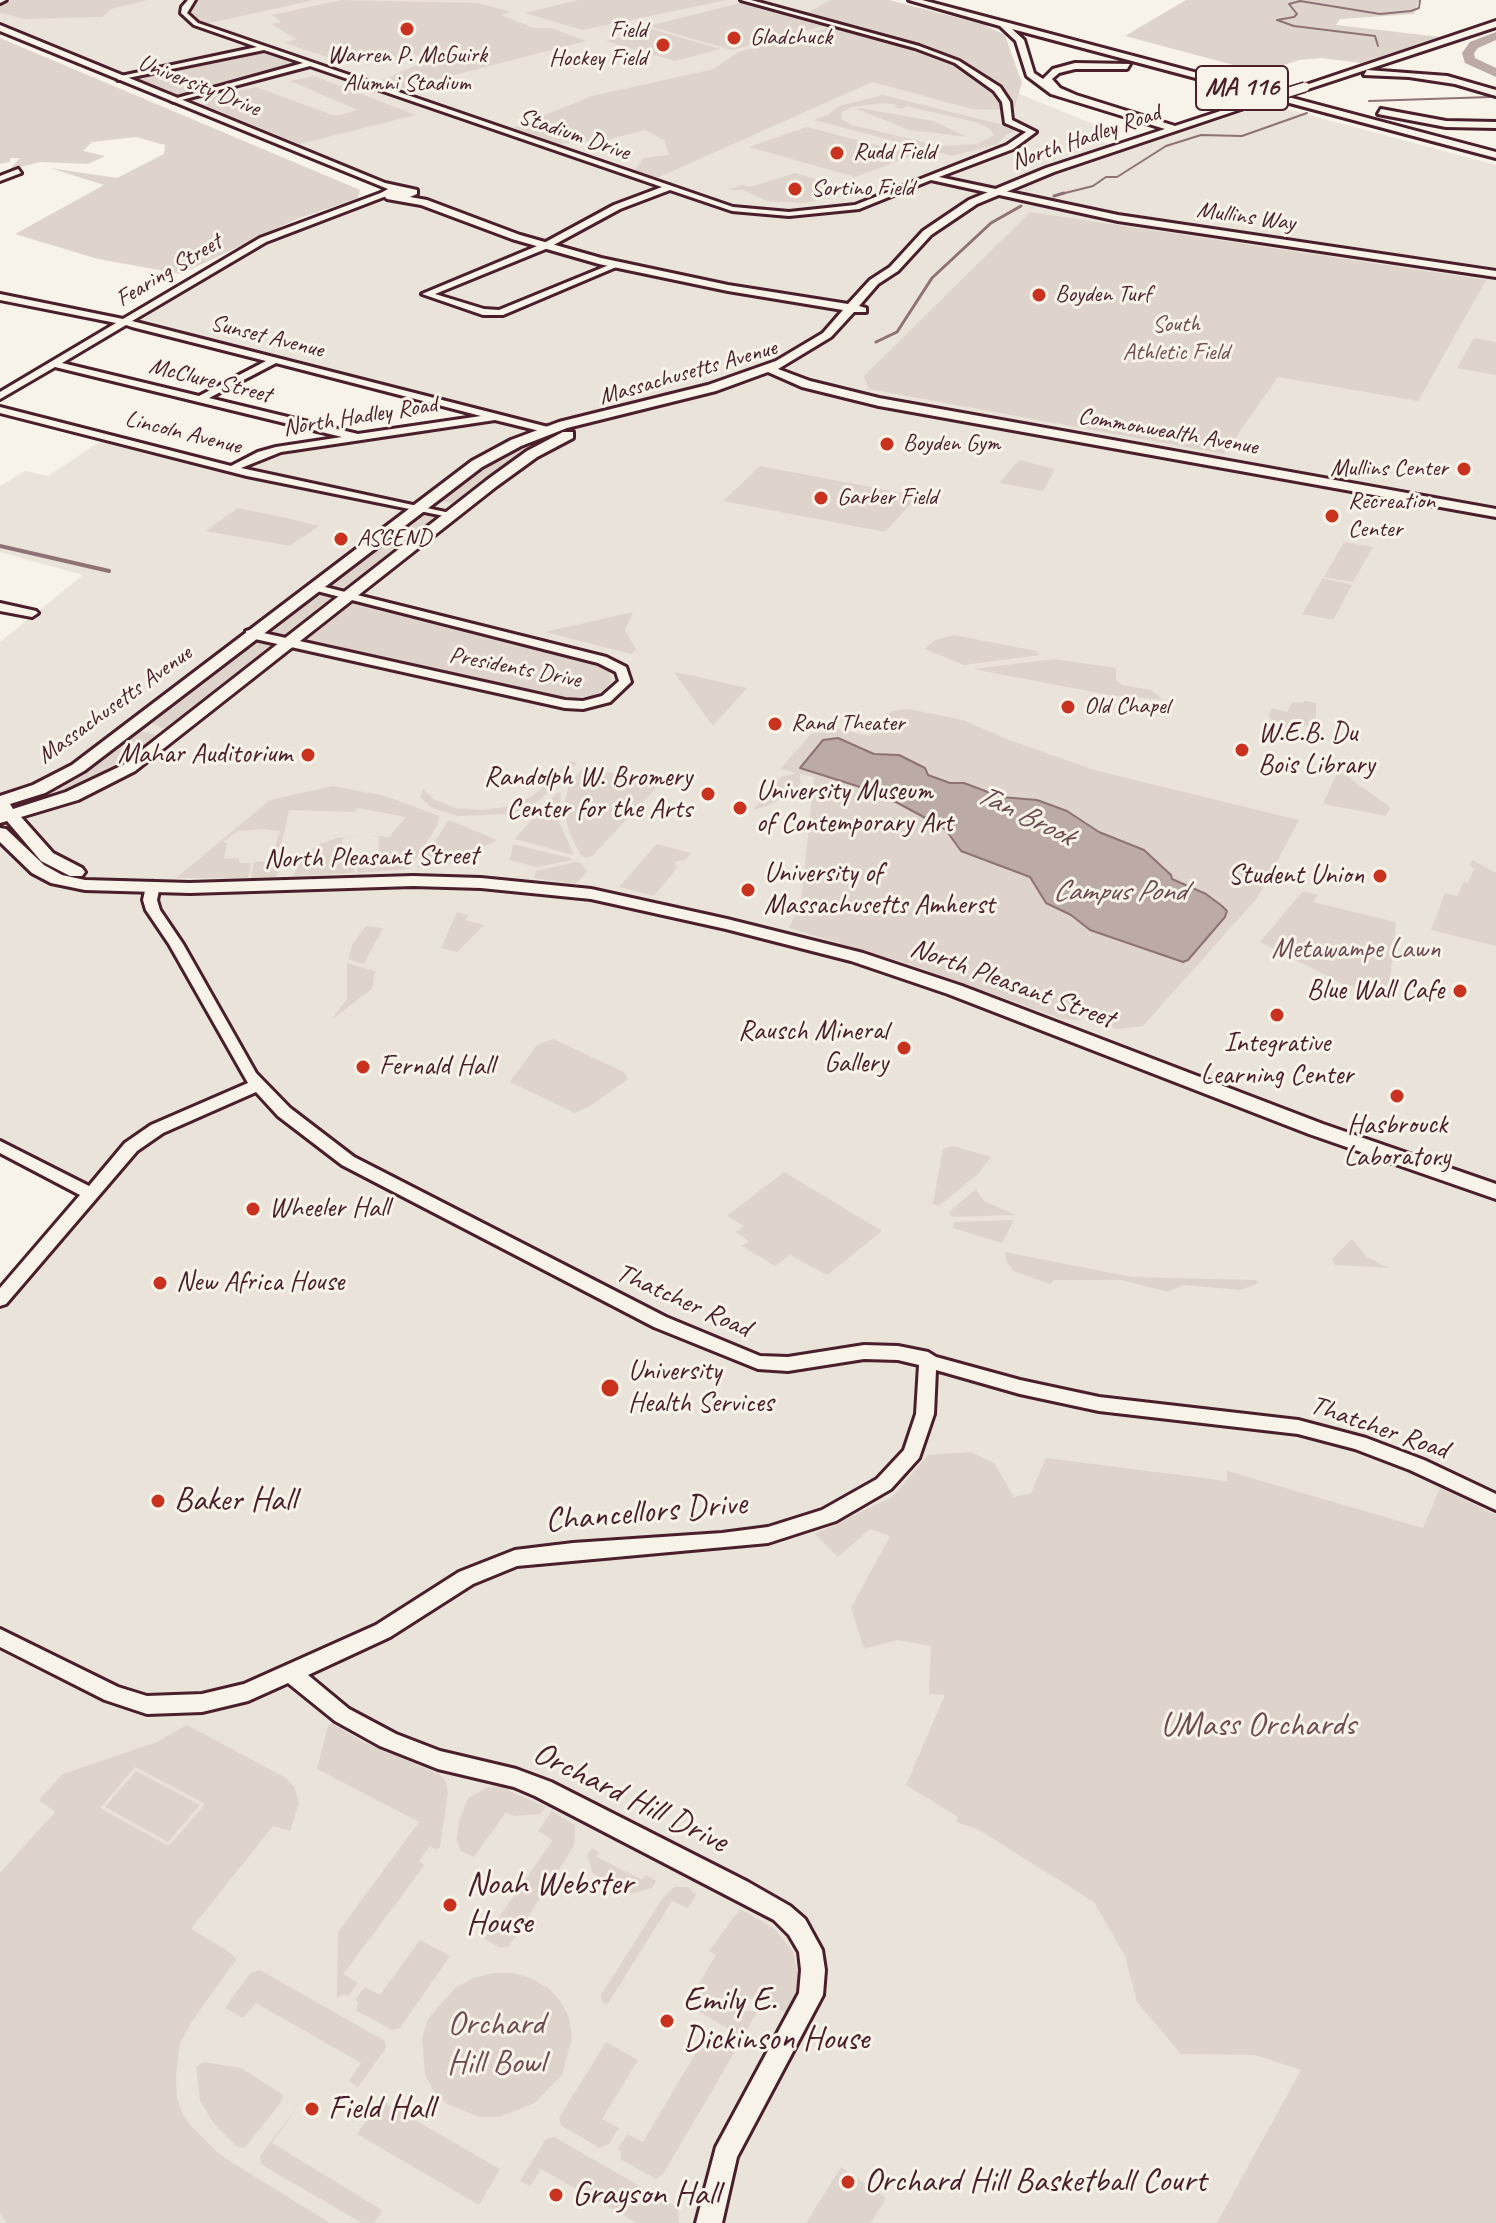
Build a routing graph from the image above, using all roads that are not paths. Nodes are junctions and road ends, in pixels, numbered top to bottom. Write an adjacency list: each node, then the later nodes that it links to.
1 (192, 0): 9 (street, Stadium Drive)
2 (744, 0): 27 (street, Stadium Drive)
3 (913, 0): 5 (main road, MA 116)
4 (939, 0): 10 (main road, MA 116)
5 (989, 20): 17 (main road, MA 116); 19 (main road)
6 (1496, 24): 8 (main road, North Hadley Road)
7 (0, 28): 14 (main road, University Drive)
8 (1429, 46): 11 (main road, North Hadley Road); 15 (main road)
9 (265, 48): 12 (street, Stadium Drive); 14 (street)
10 (1160, 58): 21 (main road); 23 (main road, MA 116)
11 (1382, 62): 13 (main road, North Hadley Road); 15 (main road)
12 (311, 64): 18 (street); 29 (street, Stadium Drive)
13 (1339, 76): 15 (main road); 17 (main road, North Hadley Road, bridge)
14 (121, 78): 18 (main road, University Drive)
15 (1460, 81): 16 (main road)
16 (1496, 91)
17 (1263, 98): 19 (main road); 20 (main road, North Hadley Road); 25 (main road, MA 116)
18 (174, 100): 31 (main road, University Drive)
19 (1098, 107): 20 (main road); 22 (main road); 24 (main road)
20 (1227, 112): 22 (main road, North Hadley Road)
21 (1496, 125)
22 (1175, 129): 24 (main road, North Hadley Road)
23 (1496, 146)
24 (1119, 147): 30 (main road, North Hadley Road)
25 (1496, 155)
26 (18, 171): 28 (street)
27 (931, 178): 29 (street, Stadium Drive); 30 (street)
28 (0, 179)
29 (668, 188): 33 (street)
30 (992, 192): 35 (main road, North Hadley Road); 36 (street, Mullins Way)
31 (392, 193): 32 (main road, University Drive); 32 (main road, University Drive); 39 (street, Fearing Street)
32 (423, 202): 33 (main road, University Drive)
33 (545, 246): 34 (main road, University Drive); 34 (street)
34 (617, 265): 38 (main road, University Drive)
35 (894, 269): 38 (main road, Massachusetts Avenue); 38 (main road, Massachusetts Avenue)
36 (1496, 274)
37 (0, 297): 39 (street, Sunset Avenue)
38 (866, 305): 42 (main road, Massachusetts Avenue)
39 (123, 322): 40 (street, Sunset Avenue); 41 (street, Fearing Street)
40 (275, 360): 44 (street); 46 (street, Sunset Avenue)
41 (54, 364): 43 (street, Fearing Street); 44 (street, McClure Street)
42 (778, 371): 48 (main road, Massachusetts Avenue); 53 (main road, Massachusetts Avenue); 54 (main road, Commonwealth Avenue)
43 (0, 396)
44 (201, 399): 49 (street, McClure Street)
45 (0, 410): 51 (street, Lincoln Avenue)
46 (498, 417): 47 (street, Sunset Avenue); 49 (street, North Hadley Road)
47 (521, 425): 48 (street, Sunset Avenue); 50 (street)
48 (548, 430): 50 (main road, Massachusetts Avenue)
49 (357, 437): 51 (street, North Hadley Road)
50 (531, 437): 52 (main road, Massachusetts Avenue)
51 (232, 469): 52 (street, Lincoln Avenue)
52 (419, 505): 53 (street, Lincoln Avenue); 55 (main road, Massachusetts Avenue)
53 (455, 513): 56 (main road, Massachusetts Avenue)
54 (1496, 513)
55 (313, 587): 56 (street, Presidents Drive); 59 (main road, Massachusetts Avenue)
56 (350, 595): 60 (main road, Massachusetts Avenue); 60 (street, Presidents Drive)
57 (0, 607): 58 (street)
58 (32, 613)
59 (250, 634): 60 (street, Presidents Drive); 61 (main road, Massachusetts Avenue)
60 (289, 643): 61 (main road, Massachusetts Avenue)
61 (2, 810): 63 (main road, North Pleasant Street)
62 (0, 833): 63 (main road, North Pleasant Street)
63 (110, 883): 64 (main road, North Pleasant Street)
64 (153, 886): 65 (street, Thatcher Road); 67 (main road, North Pleasant Street)
65 (257, 1085): 68 (street); 70 (street, Thatcher Road)
66 (0, 1146): 68 (street)
67 (1496, 1192)
68 (90, 1193): 69 (street)
69 (0, 1300)
70 (928, 1359): 71 (street, Thatcher Road); 73 (street, Chancellors Drive)
71 (1496, 1502)
72 (0, 1637): 73 (street)
73 (292, 1674): 74 (street, Orchard Hill Drive)
74 (709, 2223)

